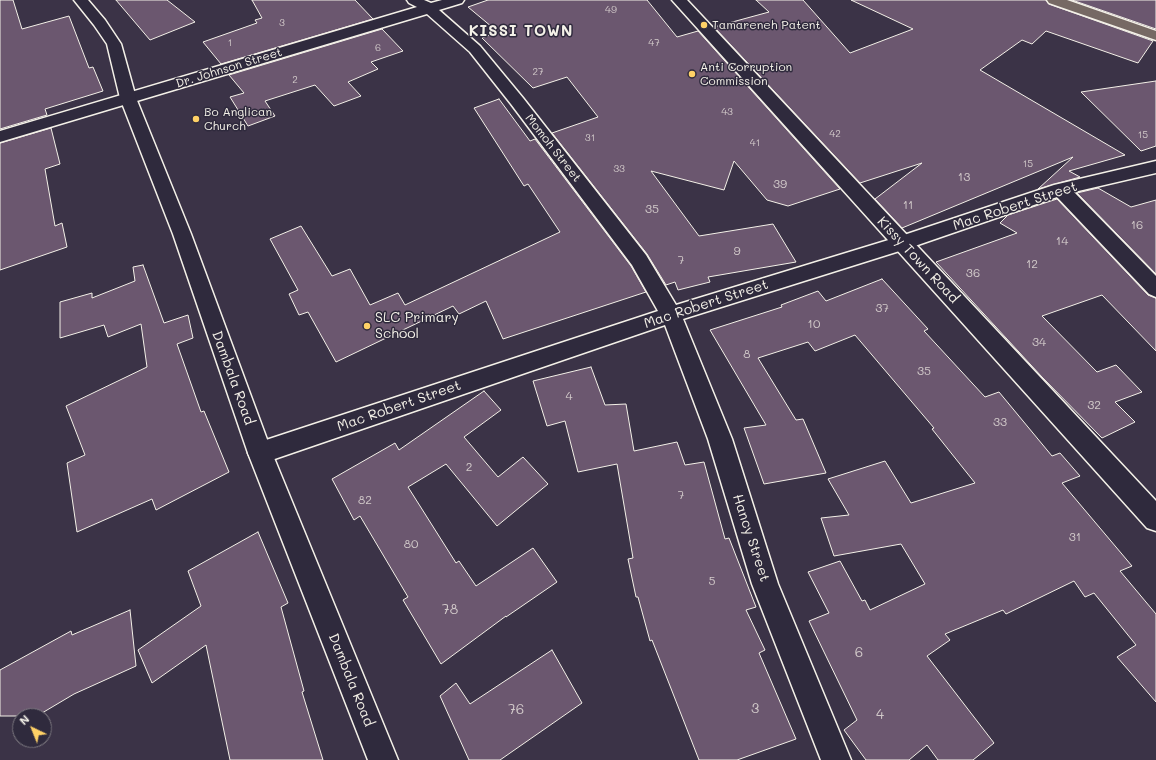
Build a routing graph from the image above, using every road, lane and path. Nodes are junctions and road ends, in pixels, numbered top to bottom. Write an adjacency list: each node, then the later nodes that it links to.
1 (81, 0): 8 (street, Dambala Road)
2 (414, 0): 6 (street, Momoh Street)
3 (457, 0): 6 (street, Dr. Johnson Street)
4 (679, 0): 12 (street, Kissy Town Road)
5 (1054, 0): 7 (main road)
6 (429, 8): 8 (street, Dr. Johnson Street); 14 (street, Momoh Street)
7 (1156, 36)
8 (128, 98): 9 (street, Dr. Johnson Street); 15 (street, Dambala Road)
9 (0, 137)
10 (1156, 167): 11 (street, Mac Robert Street)
11 (1060, 189): 12 (street, Mac Robert Street); 13 (street)
12 (902, 243): 14 (street, Mac Robert Street); 16 (street, Kissy Town Road)
13 (1156, 289)
14 (671, 315): 15 (street, Mac Robert Street); 18 (street, Hancy Street)
15 (260, 453): 17 (street, Dambala Road)
16 (1156, 519)
17 (383, 760)
18 (836, 760)

